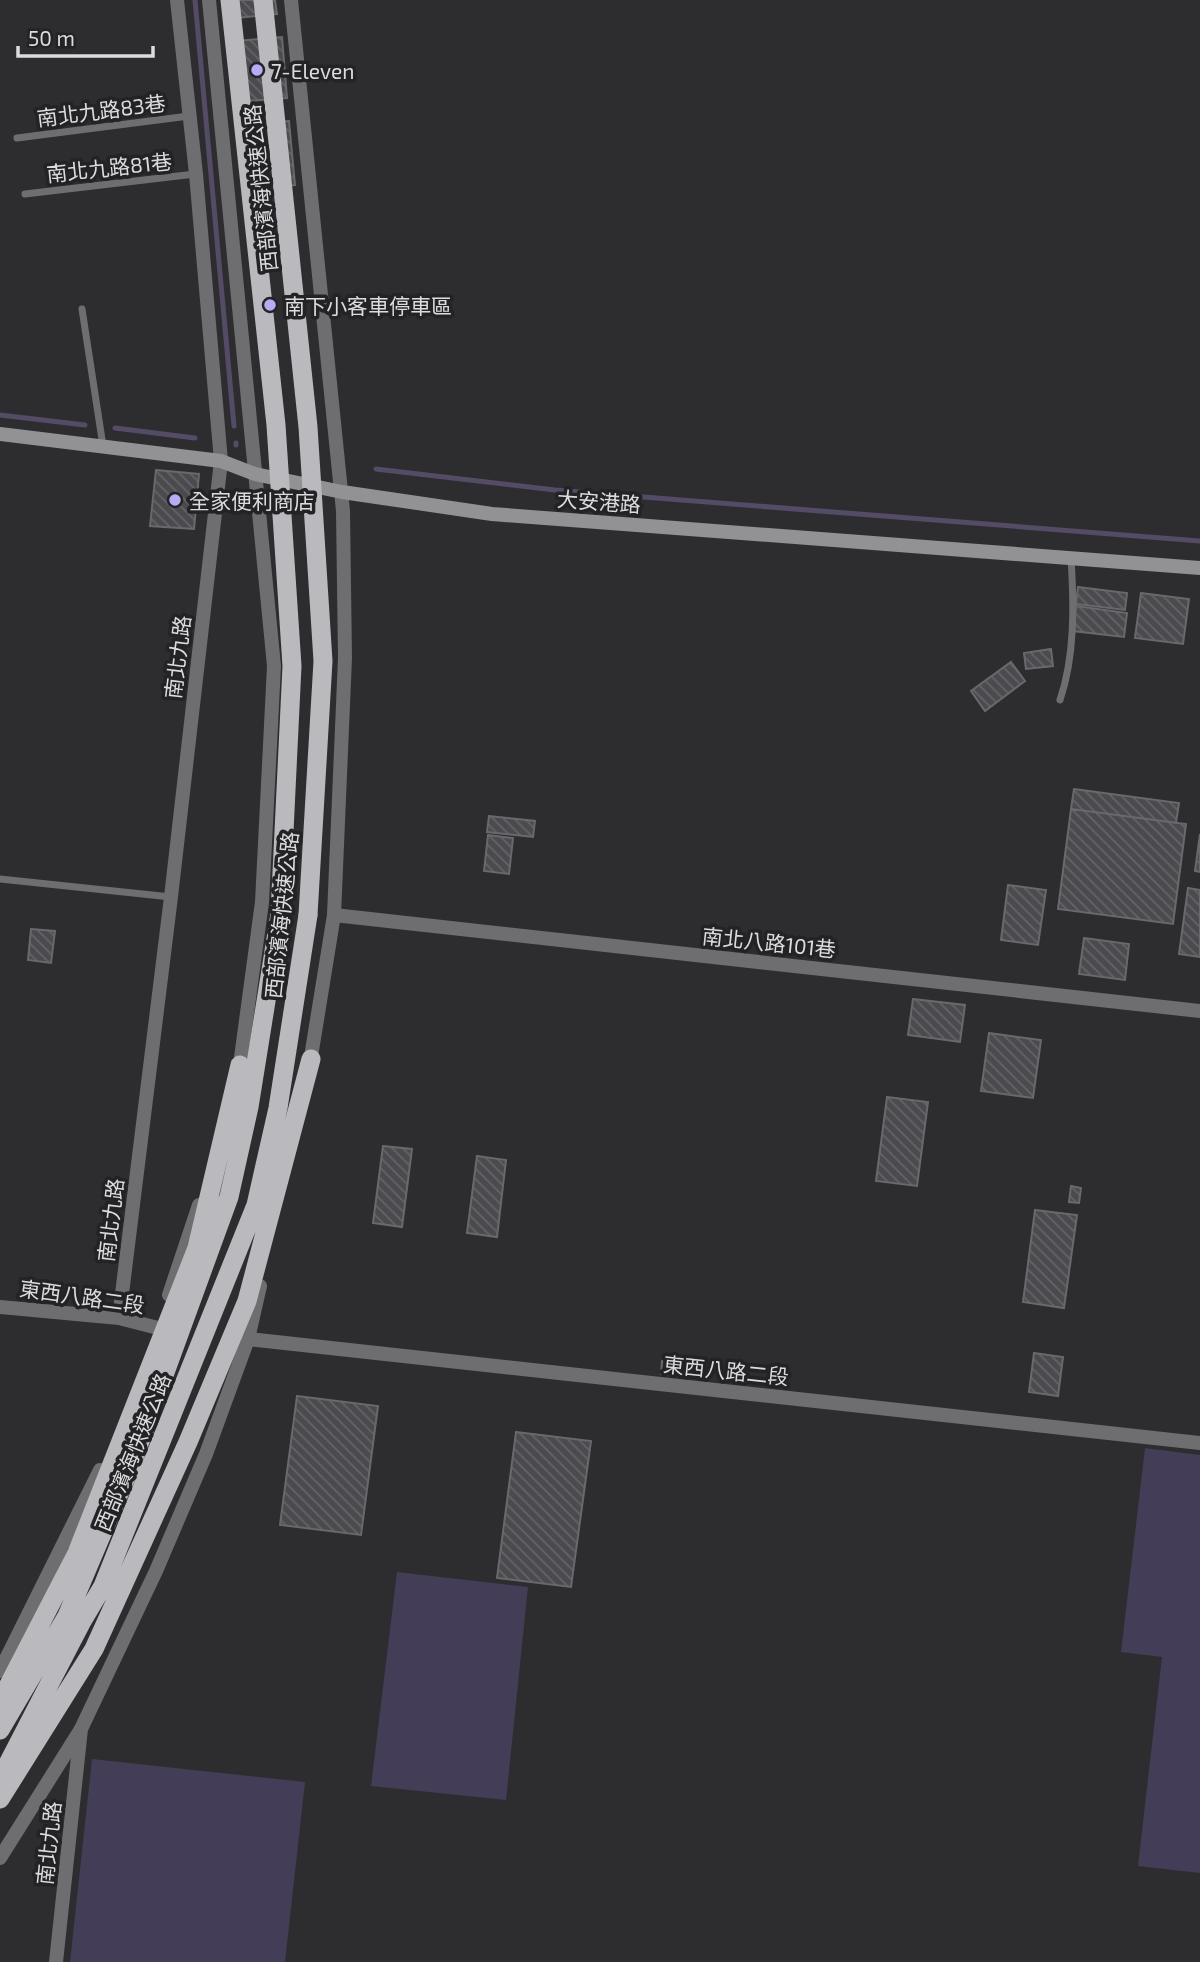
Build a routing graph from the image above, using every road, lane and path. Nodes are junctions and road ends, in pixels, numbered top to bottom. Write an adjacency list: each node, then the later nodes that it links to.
1 (177, 0): 6 (street, 南北九路)
2 (209, 0): 14 (street)
3 (230, 0): 33 (highway, 西部濱海快速公路, bridge)
4 (263, 0): 34 (highway, 西部濱海快速公路, bridge)
5 (290, 0): 15 (street)
6 (189, 116): 7 (lane, 南北九路83巷); 8 (street, 南北九路)
7 (17, 138)
8 (196, 174): 9 (lane, 南北九路81巷); 13 (street, 南北九路)
9 (25, 194)
10 (82, 309): 12 (lane)
11 (0, 434): 12 (main road, 大安港路)
12 (103, 446): 13 (main road, 大安港路)
13 (221, 461): 14 (main road, 大安港路); 20 (street, 南北九路)
14 (255, 474): 15 (main road, 大安港路); 24 (street)
15 (342, 492): 16 (main road, 大安港路); 21 (street)
16 (1070, 558): 17 (main road, 大安港路); 18 (lane)
17 (1200, 568)
18 (1060, 700)
19 (0, 879): 20 (lane)
20 (171, 897): 26 (street, 南北九路)
21 (334, 915): 22 (street, 南北八路101巷); 23 (street)
22 (1200, 1011)
23 (311, 1059): 28 (street); 35 (highway)
24 (240, 1065): 27 (street); 31 (highway)
25 (0, 1307): 26 (street, 東西八路二段)
26 (118, 1318): 27 (street, 東西八路二段)
27 (158, 1328): 30 (street)
28 (247, 1339): 29 (street, 東西八路二段); 32 (street)
29 (1200, 1443)
30 (0, 1671)
31 (0, 1702)
32 (81, 1729): 36 (street); 37 (street, 南北九路)
33 (0, 1730)
34 (0, 1779)
35 (0, 1800)
36 (0, 1858)
37 (57, 1962)

